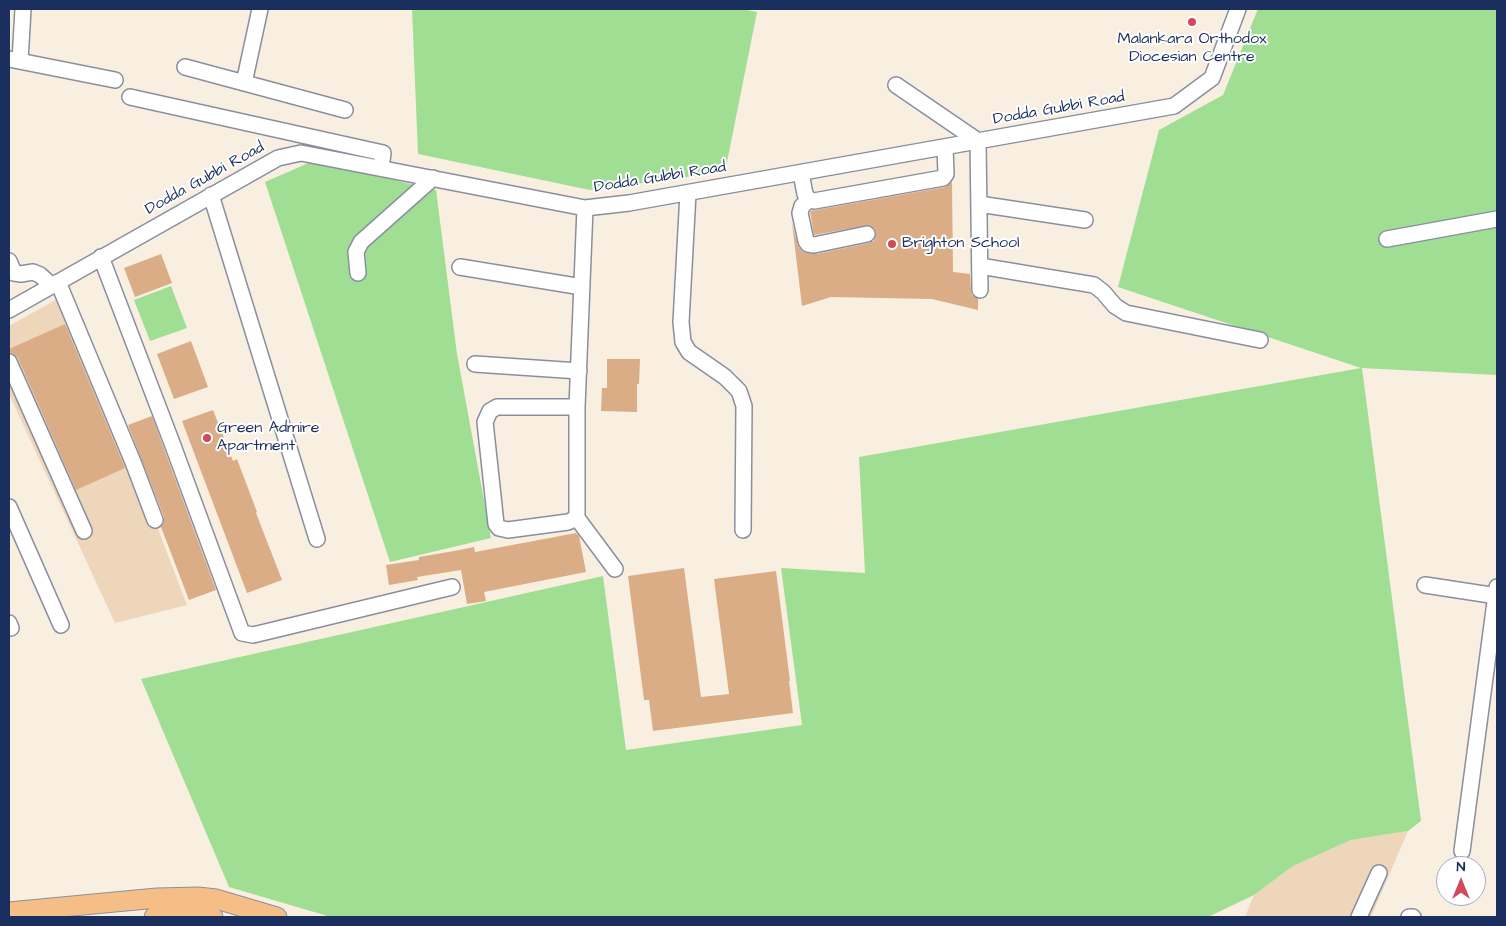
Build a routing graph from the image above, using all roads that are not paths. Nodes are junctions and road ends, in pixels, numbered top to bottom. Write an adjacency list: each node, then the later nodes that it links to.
1 (23, 9): 4 (street)
2 (260, 9): 7 (street)
3 (1238, 9): 11 (street, Dodda Gubbi Road)
4 (14, 60): 6 (street)
5 (186, 67): 7 (street)
6 (116, 80)
7 (244, 82): 10 (street)
8 (896, 85): 11 (street)
9 (130, 97): 13 (street)
10 (345, 110)
11 (978, 141): 12 (street, Dodda Gubbi Road); 19 (street)
12 (945, 147): 14 (street, Dodda Gubbi Road); 18 (street)
13 (381, 168): 15 (street, Dodda Gubbi Road); 17 (street, Dodda Gubbi Road)
14 (801, 172): 16 (street, Dodda Gubbi Road); 18 (street)
15 (433, 178): 20 (street, Dodda Gubbi Road); 29 (street)
16 (688, 193): 20 (street, Dodda Gubbi Road); 42 (street)
17 (211, 196): 25 (street, Dodda Gubbi Road); 44 (street)
18 (809, 200): 23 (street)
19 (979, 204): 22 (street); 27 (street)
20 (585, 208): 31 (street)
21 (1497, 219): 24 (street)
22 (1085, 220)
23 (867, 234)
24 (1387, 239)
25 (101, 257): 30 (street, Dodda Gubbi Road); 47 (street)
26 (9, 261): 30 (street)
27 (980, 266): 32 (street); 34 (street)
28 (460, 267): 31 (street)
29 (358, 273)
30 (54, 284): 33 (street, Dodda Gubbi Road); 41 (street)
31 (582, 287): 37 (street)
32 (980, 290)
33 (9, 310)
34 (1260, 340)
35 (9, 362): 43 (street)
36 (475, 364): 37 (street)
37 (578, 371): 38 (street)
38 (577, 408): 40 (street); 40 (street)
39 (9, 507): 49 (street)
40 (577, 518): 45 (street)
41 (155, 520)
42 (743, 530)
43 (84, 531)
44 (317, 539)
45 (615, 569)
46 (1425, 585): 48 (street)
47 (452, 587)
48 (1497, 593): 50 (street)
49 (61, 625)
50 (1462, 851)
51 (1379, 873): 56 (street)
52 (9, 912): 55 (main road)
53 (154, 917): 54 (main road)
54 (213, 917)
55 (277, 917)
56 (1359, 917)

